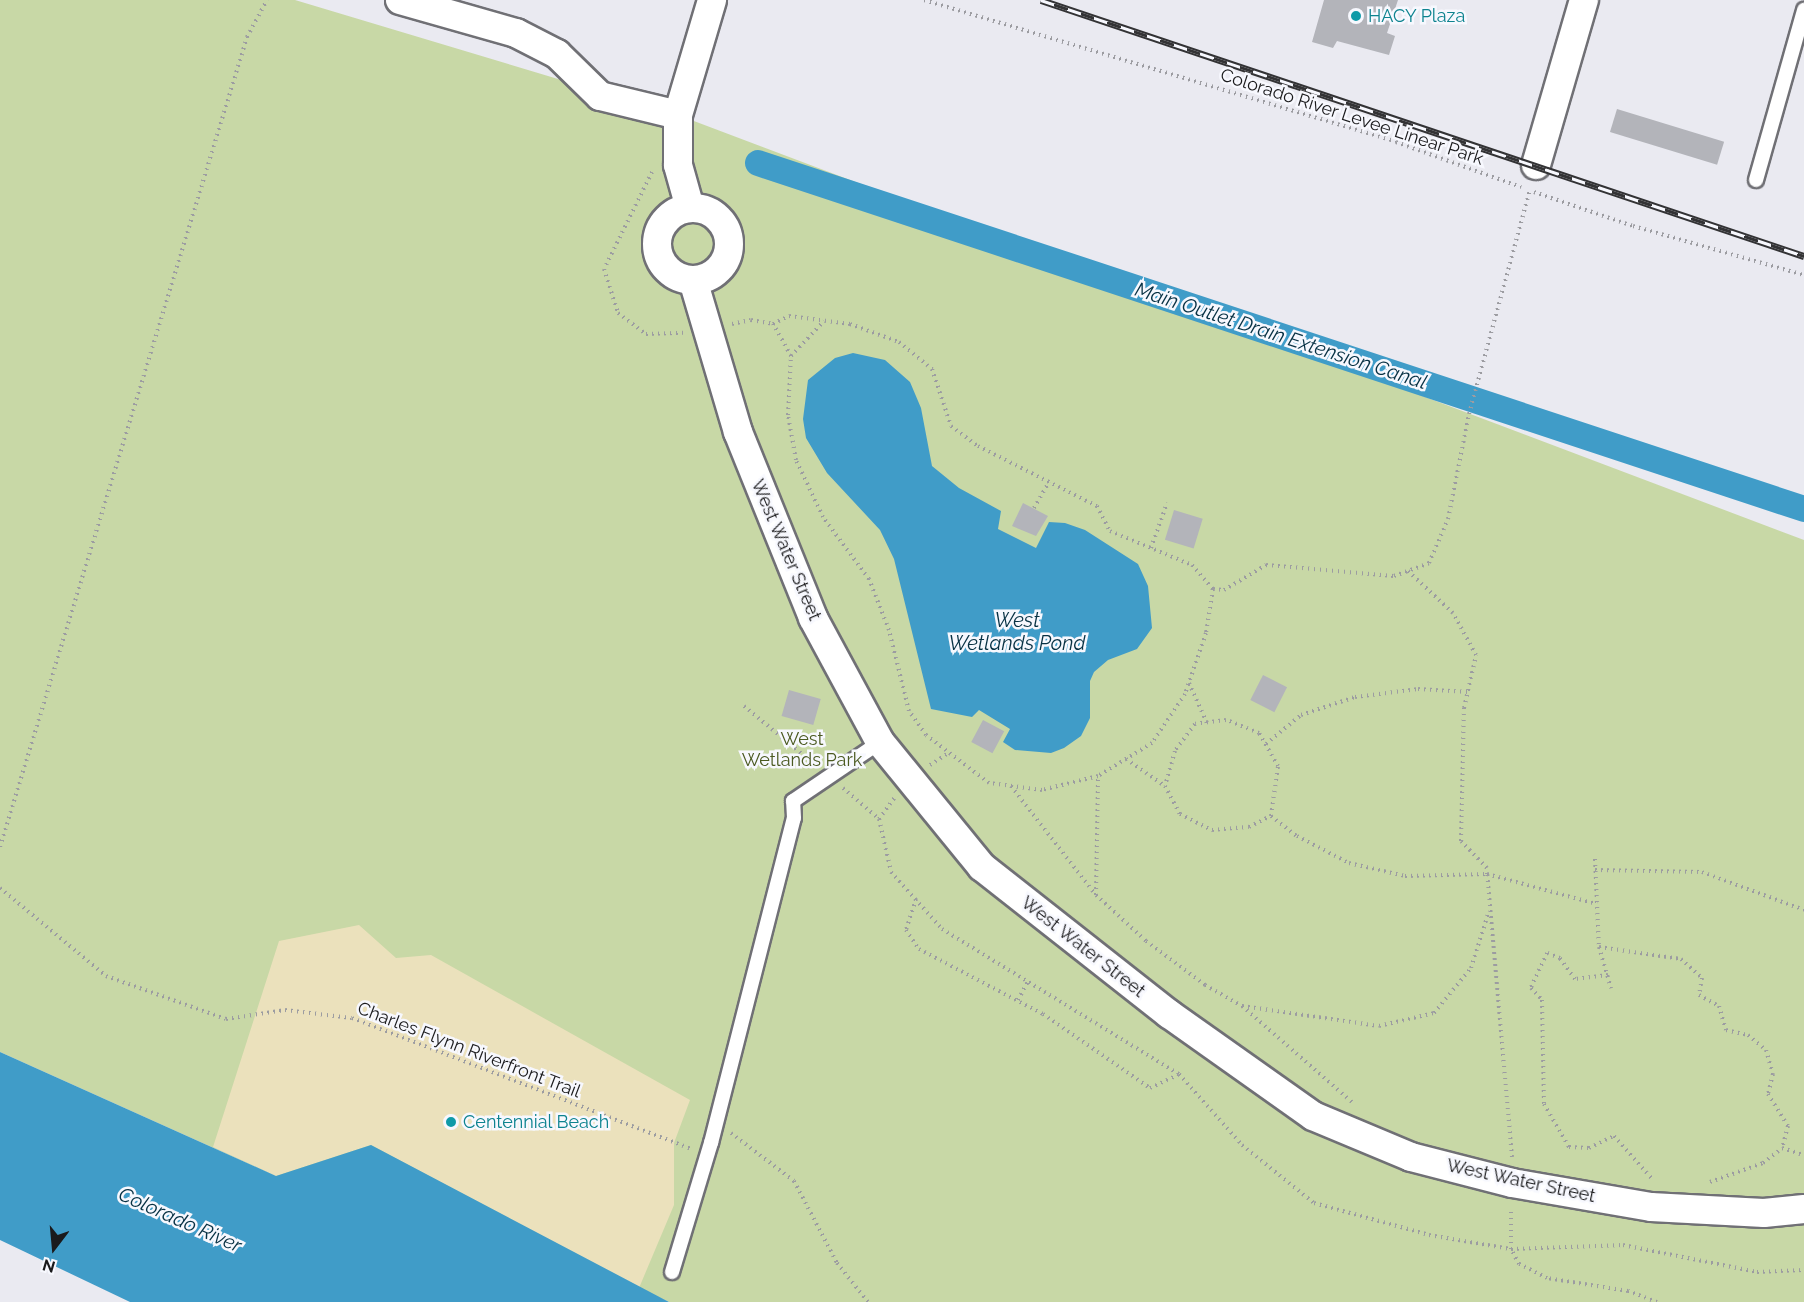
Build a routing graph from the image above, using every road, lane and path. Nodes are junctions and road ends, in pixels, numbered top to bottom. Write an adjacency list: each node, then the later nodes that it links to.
1 (267, 0): 32 (path)
2 (400, 0): 7 (street)
3 (712, 0): 7 (street)
4 (924, 0): 8 (path, Colorado River Levee Linear Park)
5 (1584, 0): 8 (street)
6 (1804, 10): 9 (lane)
7 (678, 115): 10 (street)
8 (1533, 178): 11 (path, Colorado River Levee Linear Park); 19 (path)
9 (1756, 180)
10 (690, 208): 12 (street); 12 (street)
11 (1804, 275)
12 (693, 280): 24 (street, West Water Street)
13 (824, 321): 14 (path); 14 (path); 15 (path)
14 (791, 356): 28 (path)
15 (1049, 482): 17 (path); 18 (path)
16 (1167, 502): 18 (path)
17 (1034, 508)
18 (1151, 548): 20 (path)
19 (1408, 571): 20 (path); 22 (path)
20 (1213, 589): 21 (path)
21 (1189, 683): 23 (path); 26 (path)
22 (1468, 692): 25 (path); 35 (path)
23 (1208, 723): 25 (path); 29 (path)
24 (880, 742): 50 (lane); 55 (street, West Water Street)
25 (1266, 744): 30 (path)
26 (1126, 759): 27 (path); 29 (path)
27 (1098, 776): 28 (path); 37 (path)
28 (1011, 785): 37 (path)
29 (1165, 786): 30 (path)
30 (1271, 816): 35 (path)
31 (879, 819): 38 (path)
32 (0, 847)
33 (1595, 860): 34 (path)
34 (1596, 870): 39 (path); 41 (path)
35 (1487, 874): 39 (path); 40 (path)
36 (0, 888): 52 (path, Charles Flynn Riverfront Trail)
37 (1096, 895): 47 (path)
38 (916, 899): 44 (path); 46 (path)
39 (1597, 904): 42 (path)
40 (1490, 907): 47 (path); 55 (path)
41 (1804, 910)
42 (1599, 946): 43 (path); 51 (path)
43 (1608, 975): 45 (path); 56 (path)
44 (1028, 981): 46 (path); 48 (path)
45 (1611, 988)
46 (1018, 1000): 48 (path)
47 (1242, 1006): 49 (path)
48 (1179, 1074): 59 (path)
49 (1363, 1107)
50 (717, 1122): 52 (lane); 62 (path)
51 (1782, 1148): 54 (path); 57 (path)
52 (708, 1154): 61 (lane)
53 (1501, 1154): 55 (path)
54 (1804, 1155)
55 (1515, 1167): 58 (street, West Water Street); 59 (path)
56 (1644, 1182)
57 (1700, 1185)
58 (1804, 1209)
59 (1511, 1249): 60 (path); 63 (path)
60 (1804, 1270)
61 (672, 1272)
62 (868, 1302)
63 (1657, 1302)

